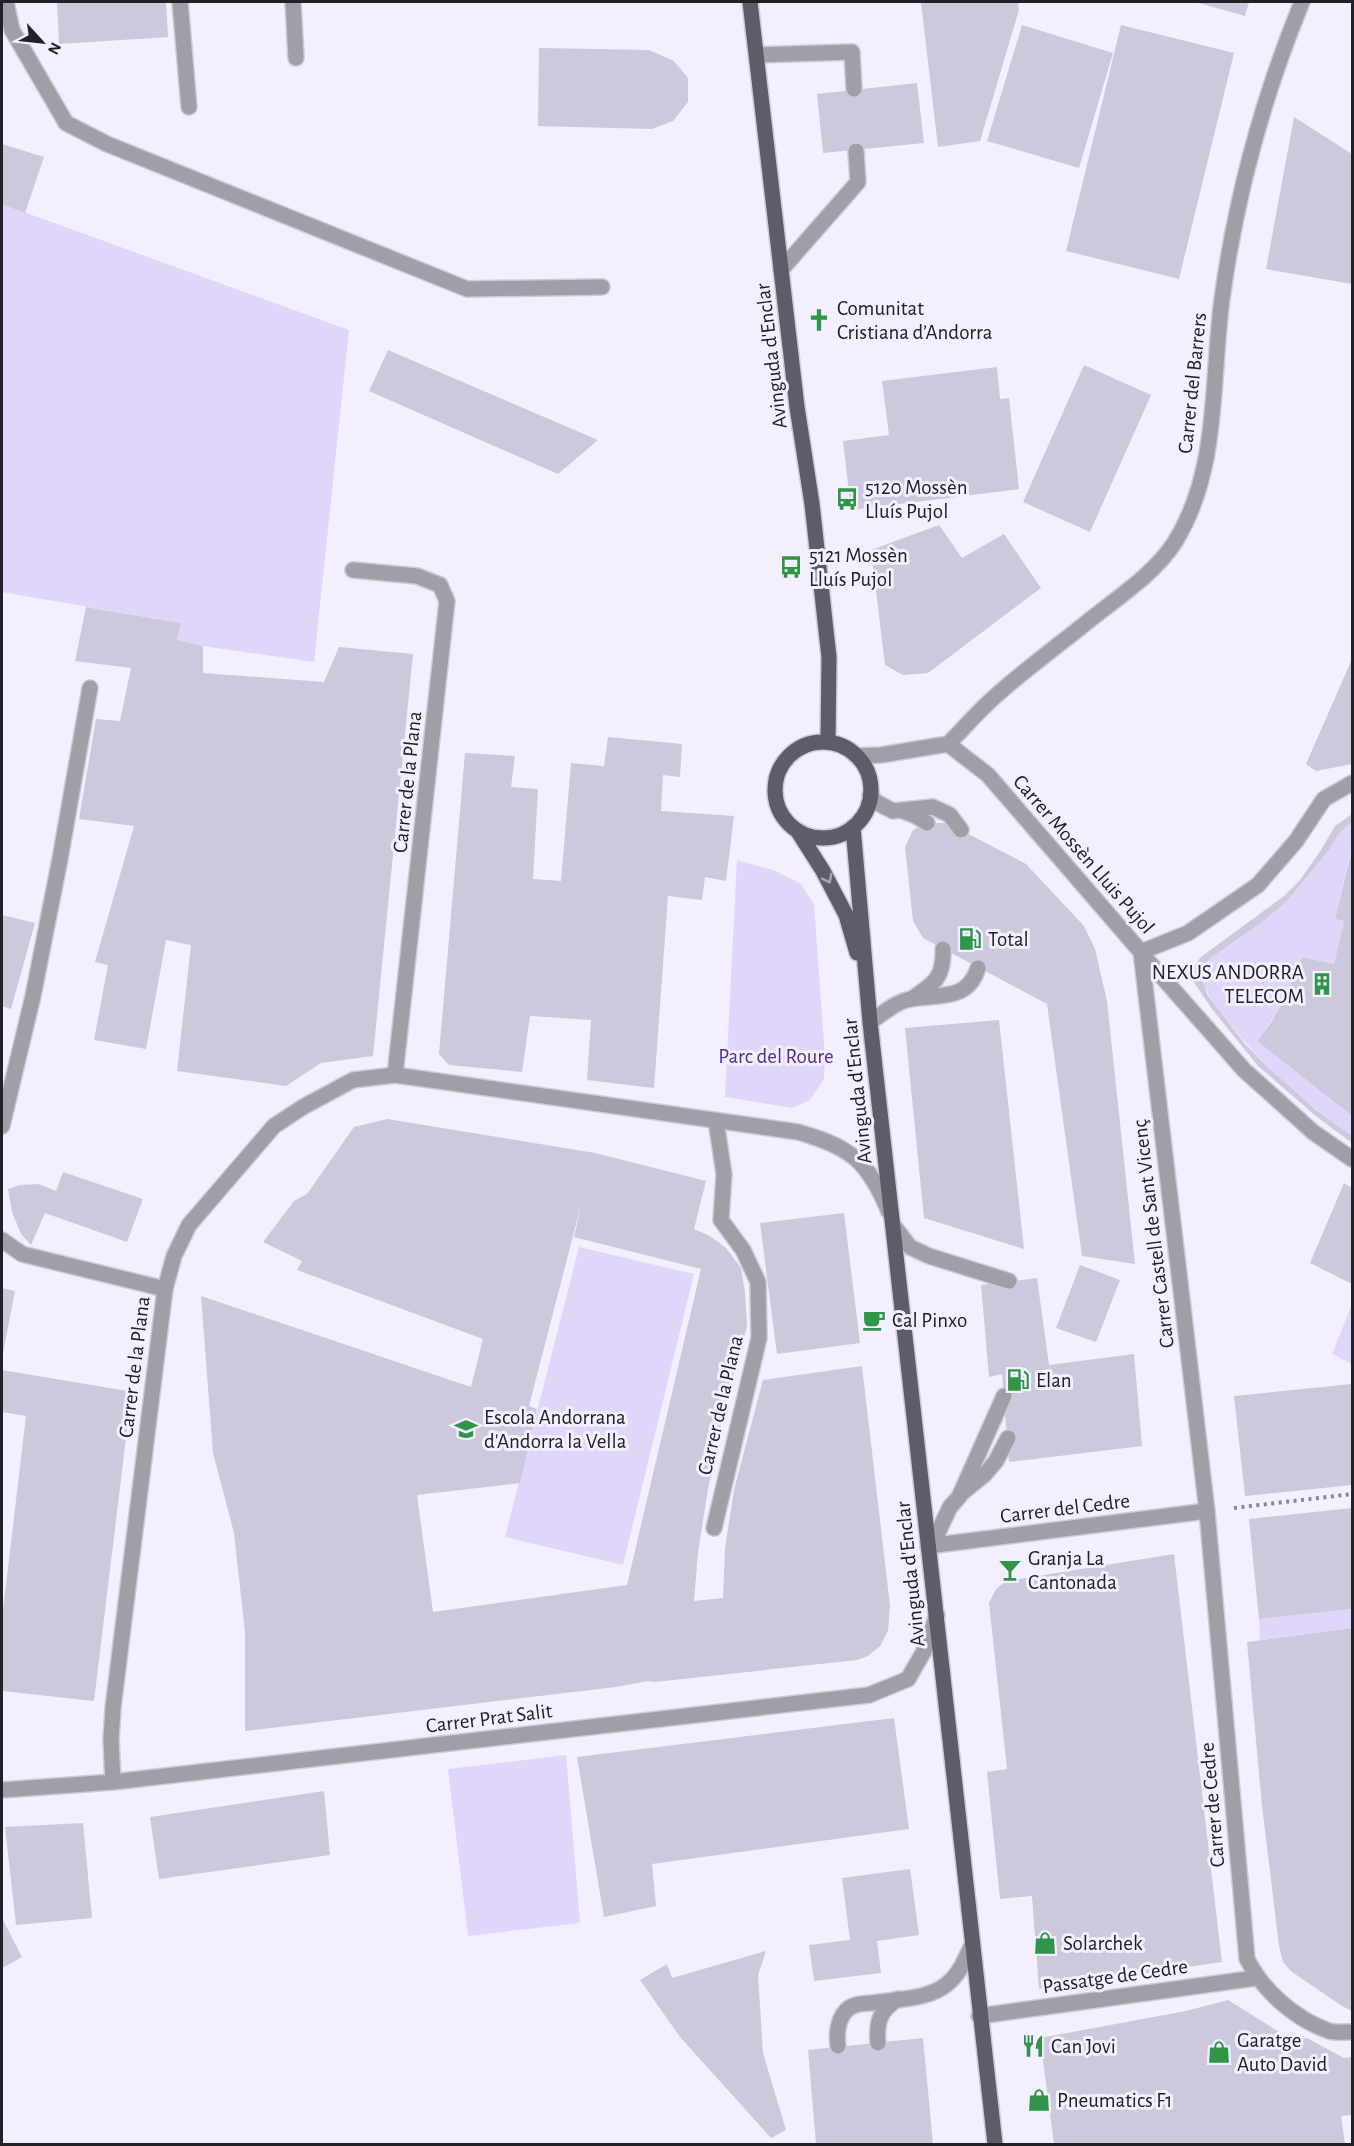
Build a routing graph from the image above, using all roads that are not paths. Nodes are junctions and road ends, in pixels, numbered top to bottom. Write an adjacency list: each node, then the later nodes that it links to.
1 (6, 2): 12 (street)
2 (180, 2): 9 (street)
3 (293, 2): 7 (street)
4 (750, 2): 6 (main road, Avinguda d'Enclar)
5 (1302, 2): 16 (street, Carrer del Barrers)
6 (757, 55): 8 (street); 11 (main road, Avinguda d'Enclar)
7 (296, 58)
8 (854, 89)
9 (189, 107)
10 (856, 151): 11 (street)
11 (781, 270): 15 (main road, Avinguda d'Enclar)
12 (602, 287)
13 (353, 570): 31 (street, Carrer de la Plana)
14 (90, 688): 33 (street)
15 (828, 742): 17 (main road); 23 (main road)
16 (948, 744): 17 (street); 26 (street, Carrer Mossèn Lluis Pujol)
17 (856, 756): 19 (main road)
18 (1353, 783): 26 (street, Carrer Mossèn Lluis Pujol)
19 (870, 795): 20 (street); 22 (main road)
20 (901, 810): 21 (street); 24 (street)
21 (927, 823)
22 (853, 827): 23 (main road); 28 (main road, Avinguda d'Enclar)
23 (797, 830): 28 (main road, Avinguda d'Enclar, one-way to 28)
24 (961, 830)
25 (943, 949): 29 (street)
26 (1141, 952): 34 (street); 42 (street, Carrer Castell de Sant Vicenç)
27 (978, 968): 29 (street)
28 (868, 999): 30 (main road, Avinguda d'Enclar)
29 (911, 1000): 30 (street)
30 (870, 1022): 35 (main road, Avinguda d'Enclar)
31 (395, 1074): 32 (street, Carrer de la Plana); 38 (street, Carrer de la Plana)
32 (716, 1120): 35 (street, Carrer de la Plana); 43 (street, Carrer de la Plana)
33 (2, 1126)
34 (1353, 1159)
35 (893, 1222): 37 (street, Carrer de la Plana); 44 (main road, Avinguda d'Enclar)
36 (2, 1240): 38 (street)
37 (1009, 1281)
38 (165, 1289): 46 (street, Carrer de la Plana)
39 (1004, 1396): 41 (street)
40 (1008, 1438): 41 (street)
41 (958, 1497): 44 (street)
42 (1207, 1511): 44 (street, Carrer del Cedre); 49 (street, Carrer de Cedre)
43 (714, 1528)
44 (930, 1545): 45 (main road, Avinguda d'Enclar)
45 (937, 1615): 46 (street, Carrer Prat Salit); 48 (main road, Avinguda d'Enclar)
46 (113, 1782): 47 (street, Carrer Prat Salit)
47 (2, 1790)
48 (972, 1945): 50 (street); 51 (main road, Avinguda d'Enclar)
49 (1256, 1977): 51 (street, Passatge de Cedre); 52 (street, Carrer de Cedre)
50 (898, 1999): 53 (street); 54 (street)
51 (979, 2016): 55 (main road, Avinguda d'Enclar)
52 (1353, 2032)
53 (878, 2043)
54 (838, 2046)
55 (995, 2145)

